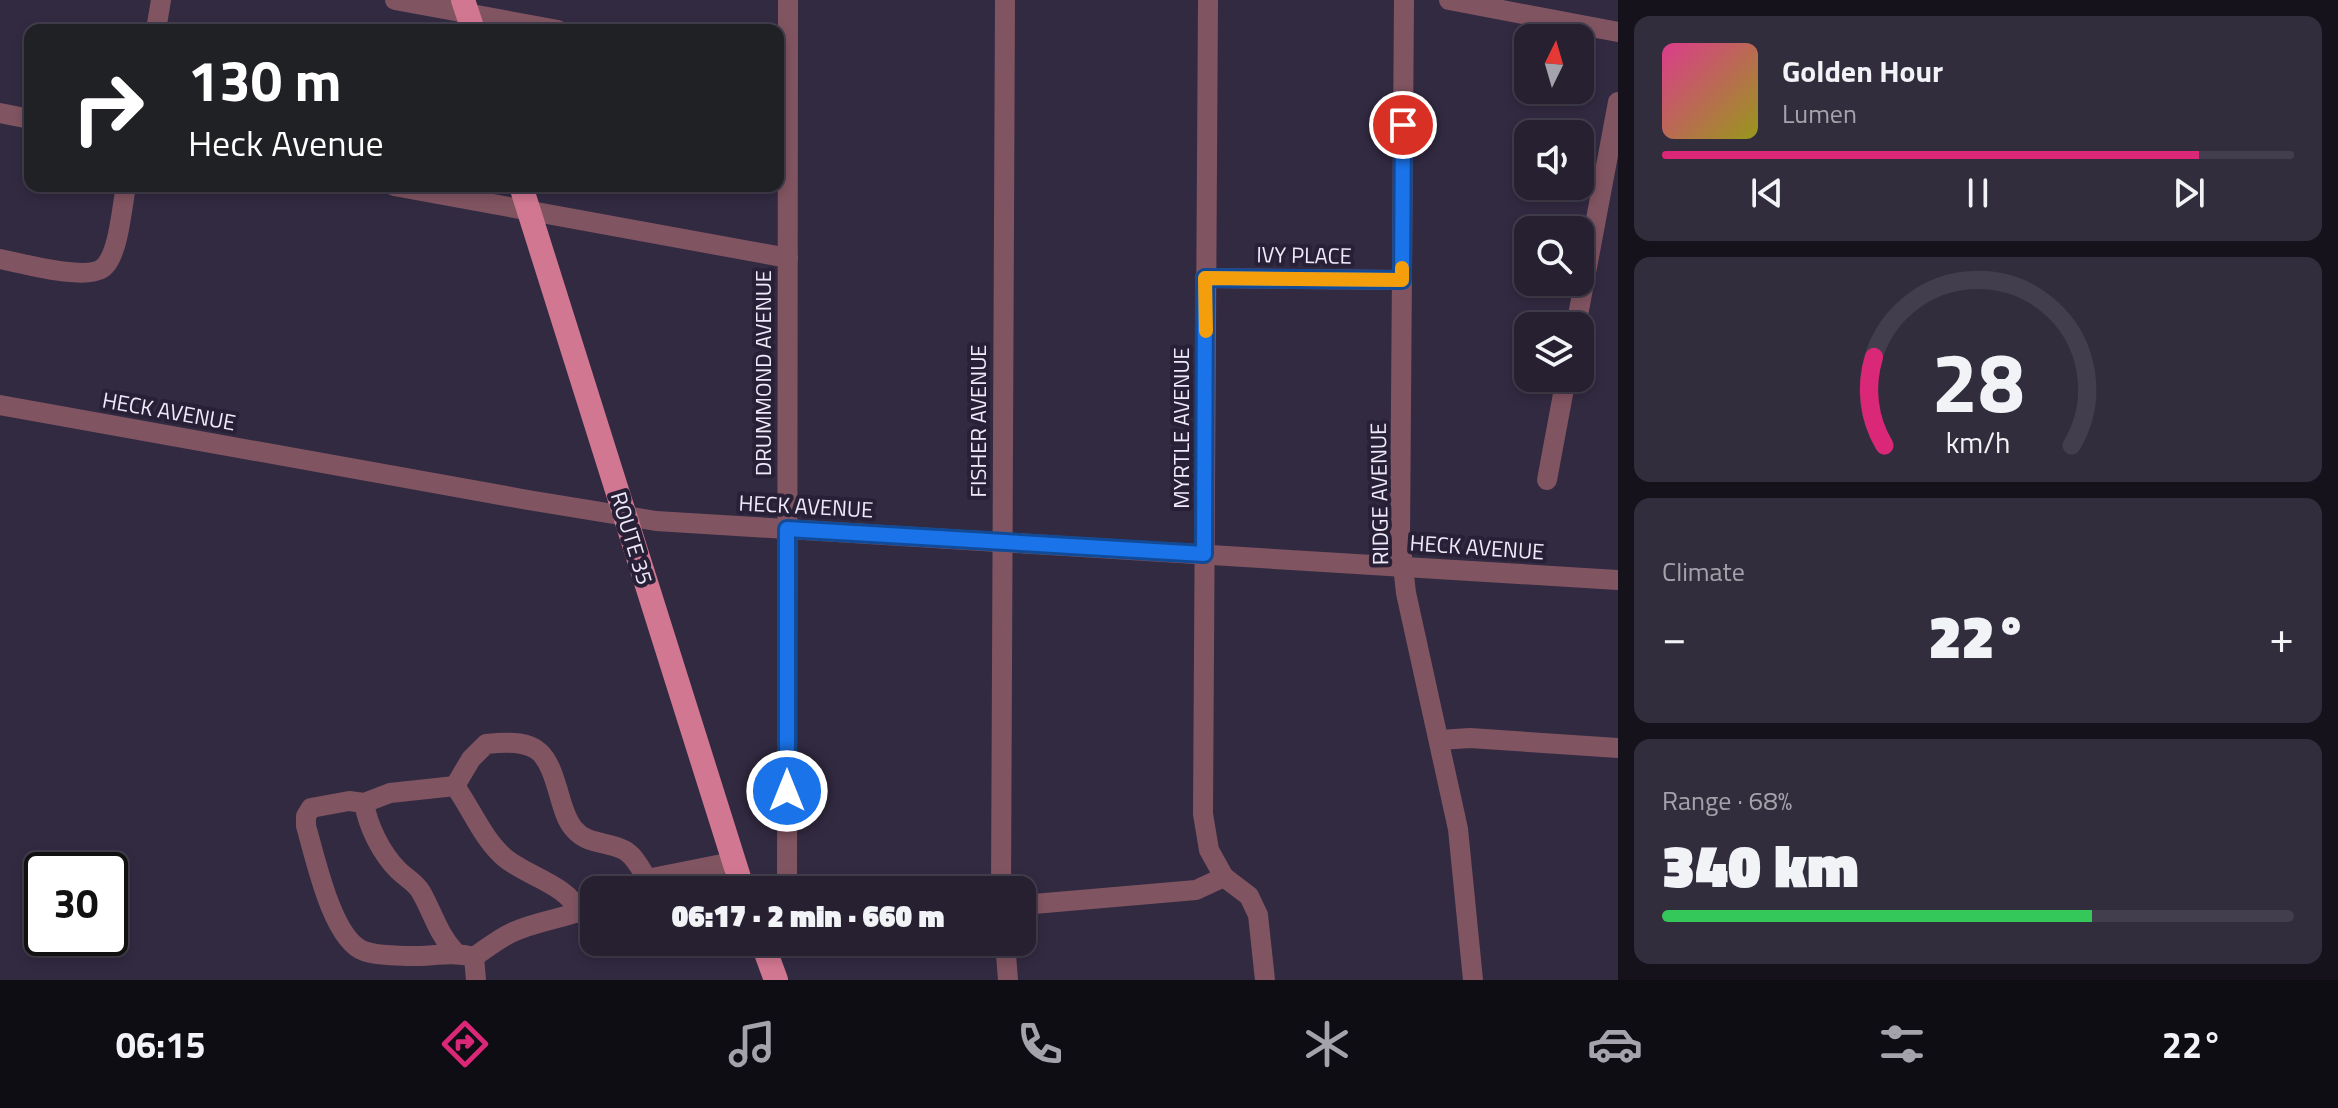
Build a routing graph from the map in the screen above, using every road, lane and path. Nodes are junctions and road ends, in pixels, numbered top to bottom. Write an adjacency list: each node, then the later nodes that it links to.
1 (161, 0): 10 (street)
2 (395, 0): 9 (street)
3 (788, 0): 13 (street, DRUMMOND AVENUE)
4 (1005, 0): 32 (street, FISHER AVENUE)
5 (1208, 0): 24 (street, MYRTLE AVENUE)
6 (1404, 0): 25 (street, RIDGE AVENUE)
7 (1449, 0): 8 (street)
8 (1522, 7): 12 (street)
9 (468, 14): 11 (street)
10 (157, 24)
11 (524, 24)
12 (1618, 32)
13 (784, 56)
14 (1618, 102): 26 (street)
15 (784, 108): 22 (street, DRUMMOND AVENUE)
16 (0, 113): 17 (street)
17 (24, 118)
18 (125, 192): 23 (street)
19 (426, 192): 21 (street)
20 (523, 192): 21 (main road, ROUTE 35)
21 (529, 211): 22 (street); 30 (main road, ROUTE 35)
22 (788, 258): 31 (street, DRUMMOND AVENUE)
23 (0, 259)
24 (1205, 278): 25 (street, IVY PLACE); 33 (street, MYRTLE AVENUE)
25 (1402, 280): 34 (street, RIDGE AVENUE)
26 (1579, 312)
27 (1563, 392): 29 (street)
28 (0, 405): 30 (street, HECK AVENUE)
29 (1547, 480)
30 (625, 516): 31 (street, HECK AVENUE); 40 (main road, ROUTE 35)
31 (787, 529): 32 (street, HECK AVENUE); 44 (street, DRUMMOND AVENUE)
32 (1002, 542): 33 (street, HECK AVENUE); 45 (street, FISHER AVENUE)
33 (1204, 554): 34 (street, HECK AVENUE); 46 (street, MYRTLE AVENUE)
34 (1403, 567): 35 (street, HECK AVENUE); 36 (street, RIDGE AVENUE)
35 (1618, 580)
36 (1439, 740): 37 (street); 57 (street, RIDGE AVENUE)
37 (1618, 748)
38 (455, 786): 39 (street); 41 (street); 47 (street)
39 (364, 803): 50 (street); 50 (street)
40 (732, 862): 42 (street); 43 (main road, ROUTE 35)
41 (645, 876)
42 (662, 876)
43 (738, 876)
44 (787, 876)
45 (1001, 876)
46 (1224, 877): 48 (street); 56 (street, MYRTLE AVENUE)
47 (580, 904)
48 (1036, 904)
49 (580, 911): 50 (street)
50 (464, 955): 53 (street)
51 (767, 956): 54 (main road)
52 (1006, 956): 55 (street)
53 (476, 980)
54 (776, 980)
55 (1008, 980)
56 (1265, 980)
57 (1473, 980)

